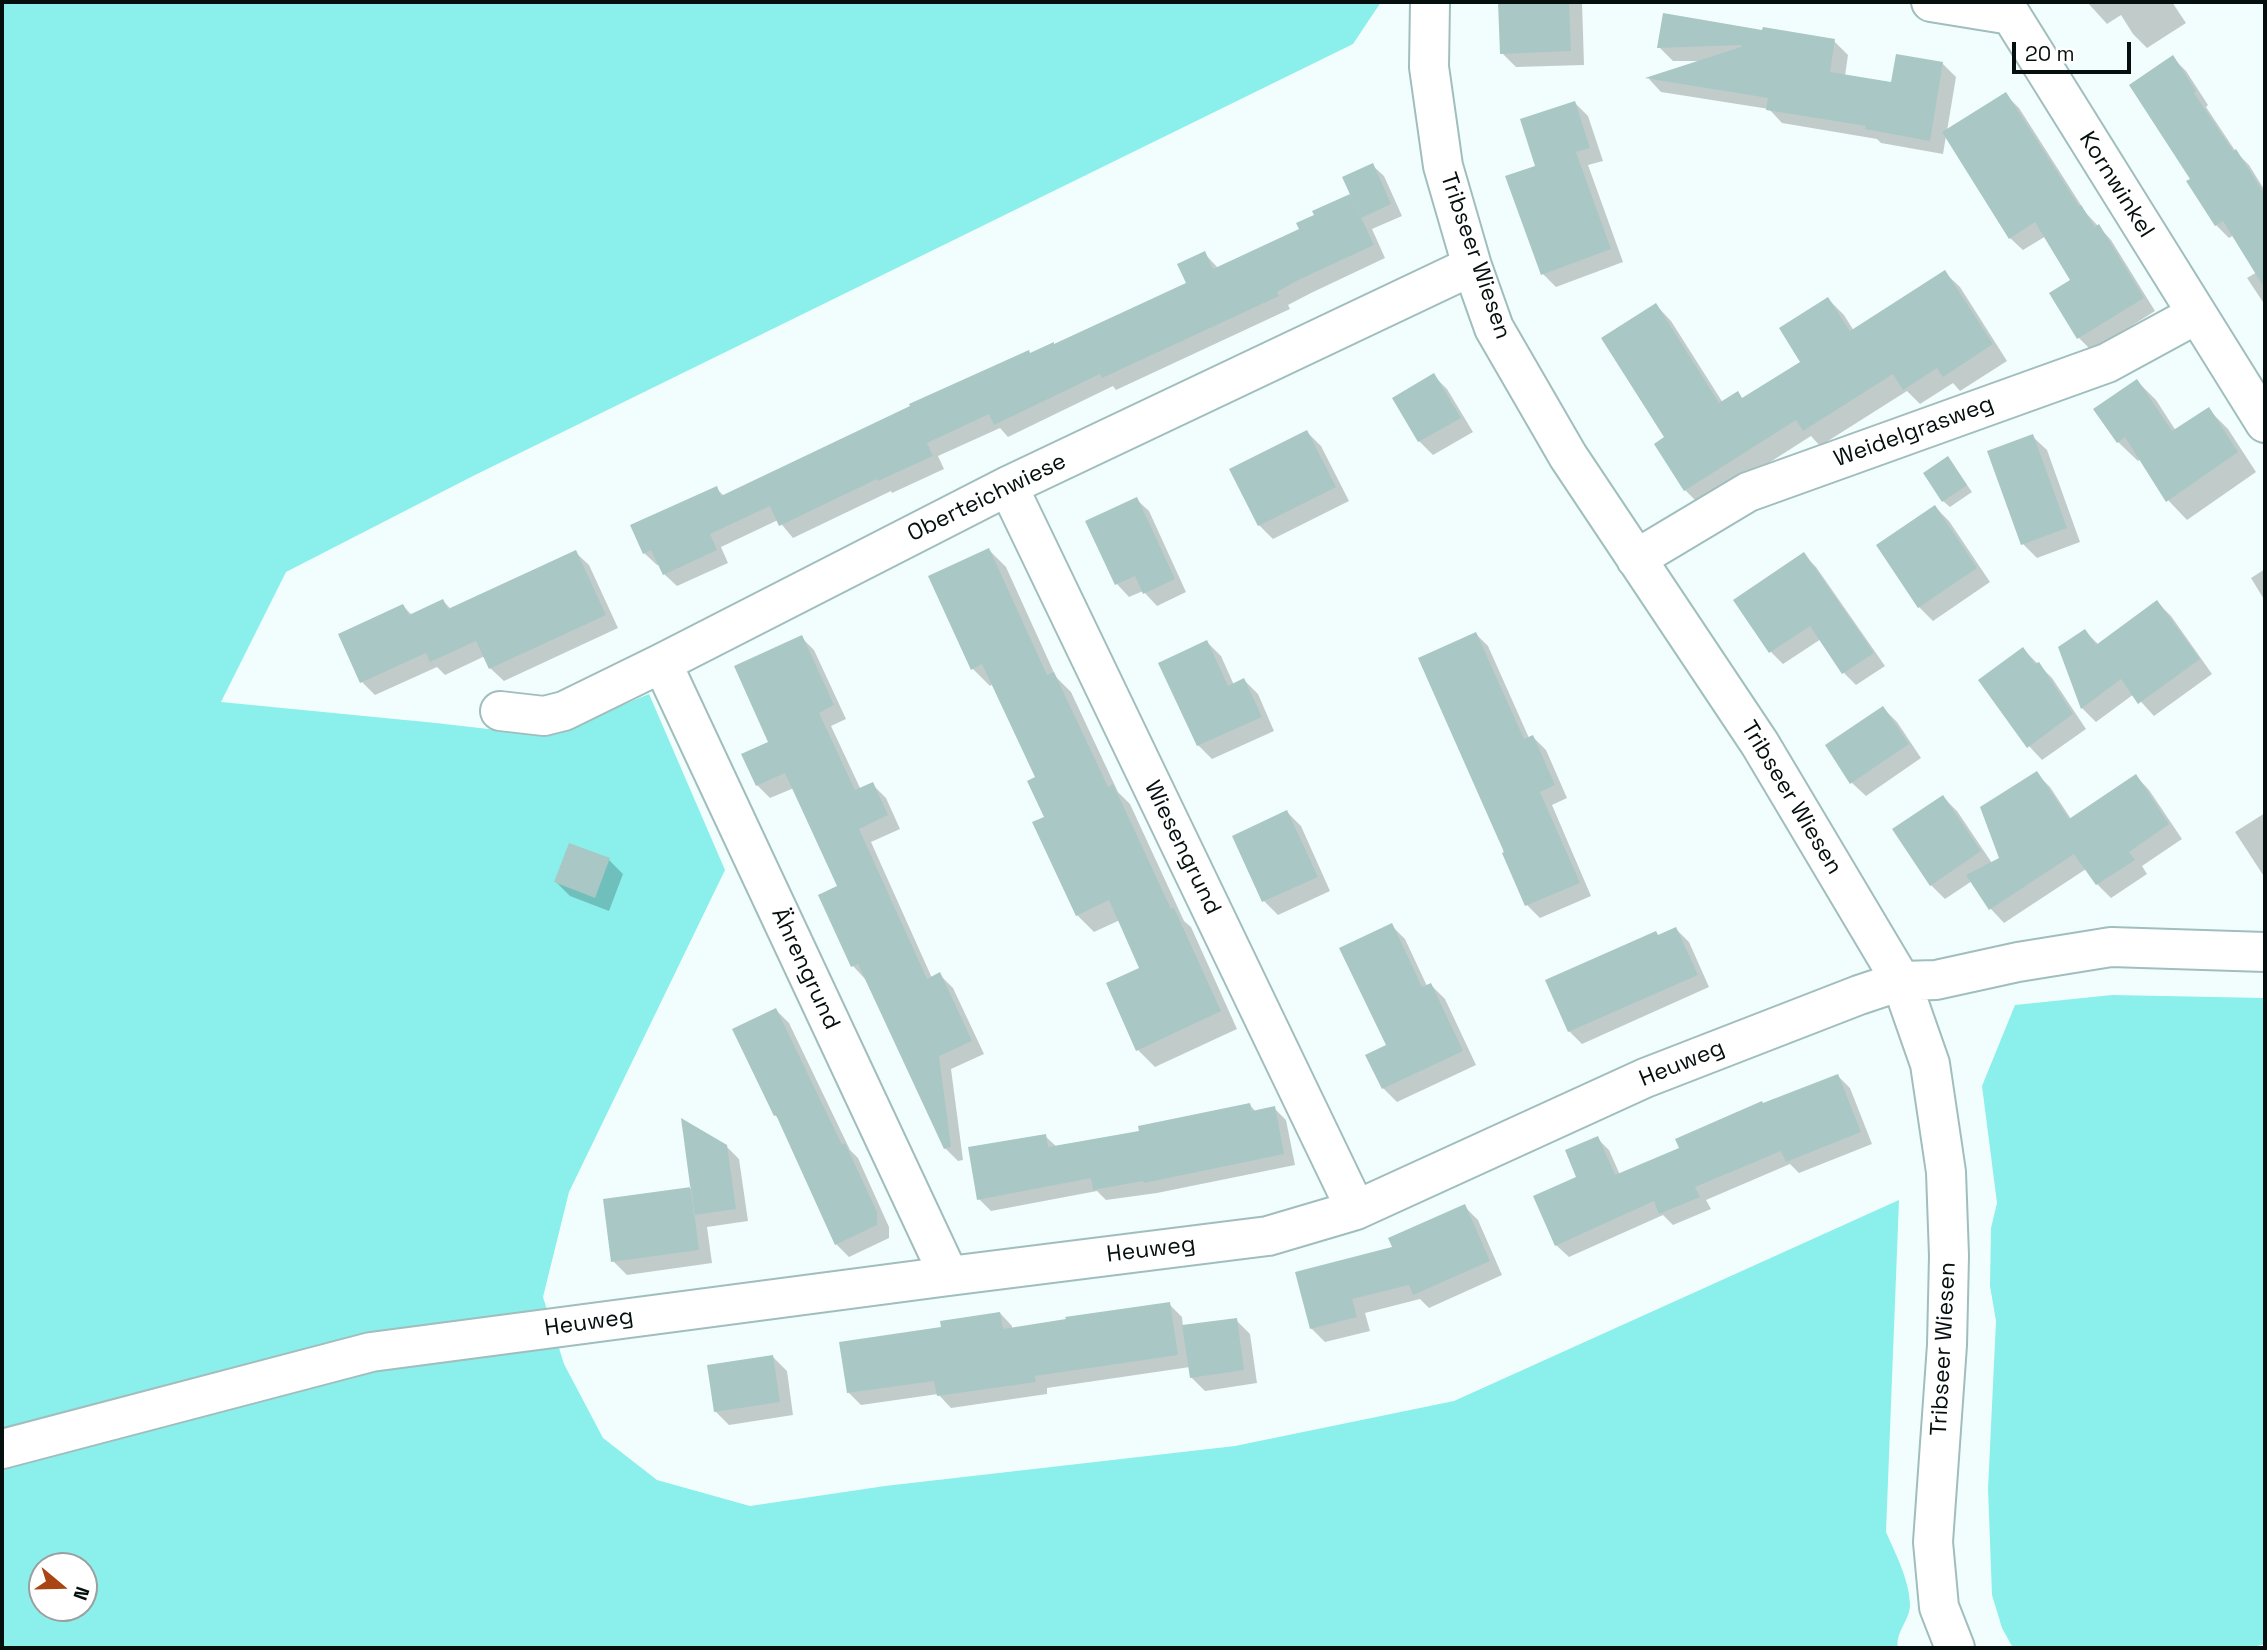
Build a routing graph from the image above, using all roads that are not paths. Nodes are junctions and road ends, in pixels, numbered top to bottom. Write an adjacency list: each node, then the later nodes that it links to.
1 (1430, 2): 3 (street, Tribseer Wiesen)
2 (1931, 2): 4 (street, Kornwinkel)
3 (1472, 266): 6 (street, Oberteichwiese); 7 (street, Tribseer Wiesen)
4 (2197, 314): 5 (street, Kornwinkel); 7 (street, Weidelgrasweg)
5 (2265, 423)
6 (1008, 486): 8 (street, Oberteichwiese); 12 (street, Wiesengrund)
7 (1636, 559): 11 (street, Tribseer Wiesen)
8 (662, 663): 9 (street, Oberteichwiese); 13 (street, Ährengrund)
9 (500, 711)
10 (2265, 952): 11 (street, Heuweg)
11 (1902, 981): 12 (street, Heuweg); 15 (street, Tribseer Wiesen)
12 (1356, 1210): 13 (street, Heuweg)
13 (948, 1276): 14 (street, Heuweg)
14 (2, 1449)
15 (1955, 1648)

